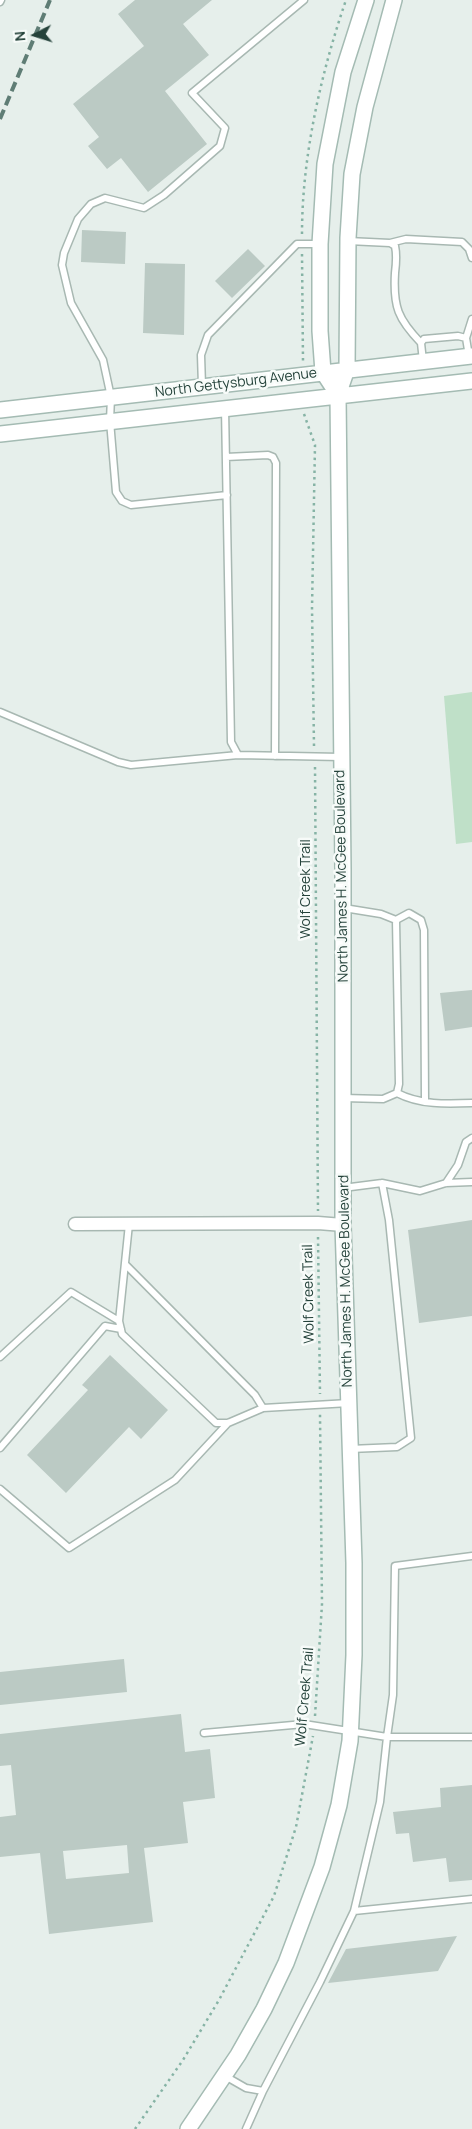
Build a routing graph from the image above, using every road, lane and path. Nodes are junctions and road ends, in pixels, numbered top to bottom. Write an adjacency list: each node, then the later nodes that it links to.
1 (304, 0): 18 (lane)
2 (366, 0): 6 (main road)
3 (394, 0): 4 (main road, North James H. McGee Boulevard)
4 (348, 241): 5 (lane); 13 (main road, North James H. McGee Boulevard)
5 (390, 243): 7 (lane); 10 (lane)
6 (320, 244): 14 (main road); 16 (lane)
7 (472, 258)
8 (472, 319): 9 (lane)
9 (466, 338): 10 (lane); 11 (lane)
10 (421, 343): 12 (lane)
11 (471, 356): 12 (main road, North Gettysburg Avenue)
12 (423, 361): 13 (main road, North Gettysburg Avenue)
13 (347, 369): 14 (main road, North Gettysburg Avenue); 17 (main road, North James H. McGee Boulevard)
14 (323, 372): 16 (main road, North Gettysburg Avenue); 17 (main road)
15 (472, 381): 17 (main road, North Gettysburg Avenue)
16 (202, 387): 18 (main road, North Gettysburg Avenue)
17 (338, 396): 19 (main road, North Gettysburg Avenue); 30 (main road, North James H. McGee Boulevard)
18 (111, 397): 20 (main road, North Gettysburg Avenue); 22 (lane)
19 (225, 408): 22 (main road, North Gettysburg Avenue); 24 (lane)
20 (0, 410)
21 (304, 417): 29 (path, Wolf Creek Trail)
22 (110, 421): 23 (main road, North Gettysburg Avenue); 25 (lane)
23 (0, 434)
24 (226, 457): 25 (lane); 28 (lane)
25 (227, 495): 27 (lane)
26 (0, 712): 27 (lane)
27 (238, 755): 28 (lane)
28 (275, 756): 29 (lane)
29 (315, 757): 30 (lane); 42 (path, Wolf Creek Trail)
30 (341, 757): 31 (main road, North James H. McGee Boulevard)
31 (343, 908): 32 (lane); 34 (main road, North James H. McGee Boulevard)
32 (396, 920): 33 (lane); 35 (lane)
33 (396, 1092): 34 (lane); 35 (lane)
34 (343, 1098): 41 (main road, North James H. McGee Boulevard)
35 (425, 1101): 36 (lane)
36 (472, 1103)
37 (472, 1138): 40 (lane)
38 (472, 1182): 40 (lane)
39 (382, 1183): 40 (lane); 41 (lane); 55 (lane)
40 (446, 1183)
41 (343, 1188): 45 (main road, North James H. McGee Boulevard)
42 (318, 1223): 44 (street); 45 (street); 51 (path, Wolf Creek Trail)
43 (75, 1224): 44 (street)
44 (130, 1224): 46 (lane)
45 (343, 1225): 50 (main road, North James H. McGee Boulevard)
46 (125, 1264): 47 (lane); 52 (lane)
47 (119, 1321): 48 (lane); 49 (lane)
48 (121, 1330): 53 (lane); 54 (lane)
49 (0, 1357)
50 (349, 1403): 51 (lane); 55 (main road, North James H. McGee Boulevard)
51 (320, 1405): 52 (lane); 58 (path, Wolf Creek Trail)
52 (263, 1408): 53 (lane)
53 (228, 1423): 56 (lane)
54 (0, 1448)
55 (350, 1449): 59 (main road, North James H. McGee Boulevard)
56 (0, 1489)
57 (472, 1556): 61 (lane)
58 (314, 1725): 59 (lane); 60 (lane); 67 (path, Wolf Creek Trail)
59 (350, 1731): 61 (lane); 65 (main road, North James H. McGee Boulevard)
60 (204, 1733)
61 (387, 1736): 62 (lane); 64 (lane)
62 (472, 1737)
63 (472, 1899): 64 (lane)
64 (354, 1911): 66 (lane)
65 (225, 2076): 66 (lane); 68 (main road, North James H. McGee Boulevard)
66 (263, 2091): 69 (lane)
67 (135, 2129)
68 (188, 2129)
69 (246, 2129)

